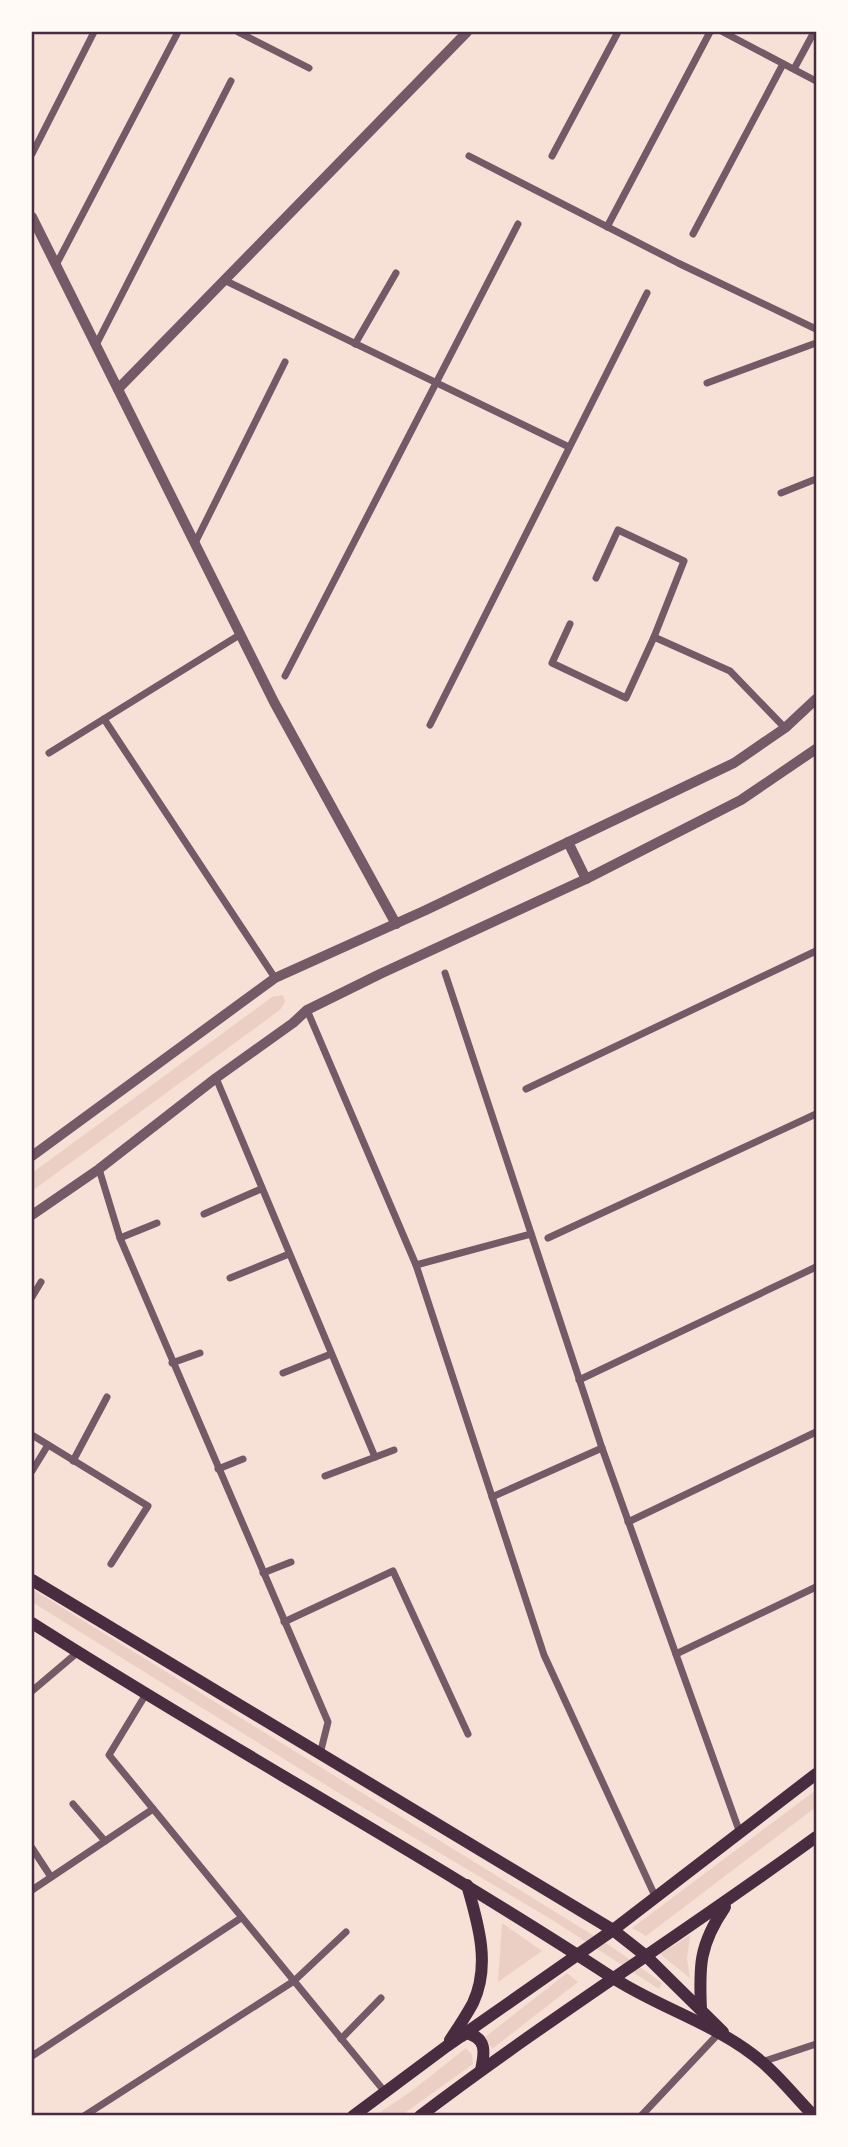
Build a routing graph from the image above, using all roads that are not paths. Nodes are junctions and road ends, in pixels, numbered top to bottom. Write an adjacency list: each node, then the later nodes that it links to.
1 (94, 32): 14 (street)
2 (178, 32): 21 (street)
3 (237, 32): 10 (street)
4 (467, 32): 23 (street)
5 (618, 32): 16 (street)
6 (710, 32): 19 (street)
7 (723, 32): 9 (street)
8 (814, 32): 11 (street)
9 (783, 64): 11 (street); 20 (street)
10 (309, 68)
11 (794, 69): 13 (street)
12 (231, 81): 28 (street)
13 (817, 81)
14 (32, 154)
15 (469, 156): 19 (street)
16 (552, 156)
17 (32, 217): 21 (street)
18 (517, 224): 31 (street)
19 (607, 227): 25 (street)
20 (693, 234)
21 (56, 265): 28 (street)
22 (396, 273): 27 (street)
23 (224, 280): 27 (street); 32 (street)
24 (647, 293): 33 (street)
25 (817, 328)
26 (817, 343): 30 (street)
27 (355, 344): 31 (street)
28 (96, 345): 32 (street)
29 (285, 362): 36 (street)
30 (707, 383)
31 (436, 384): 33 (street); 41 (street)
32 (118, 389): 36 (street)
33 (569, 447): 44 (street)
34 (817, 480): 35 (street)
35 (781, 493)
36 (195, 543): 39 (street)
37 (596, 578): 40 (street)
38 (570, 624): 40 (street)
39 (241, 635): 43 (street); 50 (street)
40 (654, 637): 45 (street)
41 (285, 676)
42 (817, 699): 45 (street)
43 (104, 719): 47 (street); 53 (street)
44 (430, 725)
45 (785, 728): 48 (street)
46 (817, 749): 49 (street)
47 (49, 754)
48 (568, 842): 49 (street); 50 (street)
49 (586, 879): 54 (street)
50 (396, 924): 53 (street)
51 (817, 951): 56 (street)
52 (445, 973): 64 (street)
53 (275, 978): 58 (street)
54 (307, 1010): 55 (street); 68 (street)
55 (216, 1078): 59 (street); 60 (street)
56 (526, 1089)
57 (817, 1114): 66 (street)
58 (32, 1156)
59 (99, 1169): 62 (street); 65 (street)
60 (261, 1189): 61 (street); 67 (street)
61 (204, 1214)
62 (32, 1215)
63 (157, 1223): 65 (street)
64 (531, 1234): 68 (street); 77 (street)
65 (120, 1238): 75 (street)
66 (548, 1238)
67 (289, 1254): 70 (street); 74 (street)
68 (415, 1265): 90 (street)
69 (817, 1267): 77 (street)
70 (230, 1278)
71 (41, 1282): 72 (street)
72 (32, 1297)
73 (200, 1353): 75 (street)
74 (331, 1354): 76 (street); 84 (street)
75 (172, 1363): 87 (street)
76 (283, 1373)
77 (579, 1380): 82 (street)
78 (107, 1397): 86 (street)
79 (817, 1432): 91 (street)
80 (32, 1435): 81 (street)
81 (48, 1445): 86 (street); 88 (street)
82 (602, 1448): 90 (street); 91 (street)
83 (394, 1450): 84 (street)
84 (375, 1457): 89 (street)
85 (243, 1459): 87 (street)
86 (74, 1461): 93 (street)
87 (218, 1469): 94 (street)
88 (32, 1471)
89 (325, 1476)
90 (492, 1497): 115 (street)
91 (628, 1522): 100 (street)
92 (291, 1562): 94 (street)
93 (111, 1564)
94 (263, 1573): 97 (street)
95 (32, 1580): 104 (main road)
96 (817, 1587): 100 (street)
97 (284, 1622): 103 (street); 104 (street)
98 (32, 1623): 99 (main road)
99 (78, 1652): 101 (street); 102 (main road)
100 (676, 1654): 108 (street)
101 (32, 1691)
102 (146, 1694): 107 (street); 113 (main road)
103 (468, 1734)
104 (320, 1755): 118 (main road)
105 (817, 1774): 108 (main road)
106 (73, 1804): 110 (street)
107 (153, 1809): 110 (street); 117 (street)
108 (740, 1833): 115 (main road)
109 (817, 1837): 116 (main road)
110 (105, 1841): 112 (street)
111 (32, 1848): 112 (street)
112 (51, 1877): 114 (street)
113 (467, 1885): 120 (main road); 129 (main road)
114 (32, 1890)
115 (655, 1896): 118 (main road)
116 (729, 1900): 121 (main road); 125 (main road)
117 (242, 1917): 123 (street); 130 (street)
118 (613, 1930): 120 (main road); 121 (main road)
119 (346, 1932): 123 (street)
120 (578, 1955): 122 (main road); 129 (main road)
121 (646, 1956): 122 (main road); 125 (main road)
122 (613, 1978): 126 (main road); 132 (main road)
123 (294, 1982): 127 (street); 135 (street)
124 (381, 1998): 127 (street)
125 (701, 2010): 126 (main road)
126 (720, 2032): 131 (main road); 138 (street)
127 (341, 2039): 133 (street)
128 (817, 2044): 131 (street)
129 (447, 2046): 132 (main road); 133 (main road)
130 (32, 2056)
131 (762, 2062): 134 (main road)
132 (481, 2070): 137 (main road)
133 (384, 2092): 136 (main road)
134 (808, 2114)
135 (84, 2116)
136 (353, 2116)
137 (420, 2116)
138 (641, 2116)

